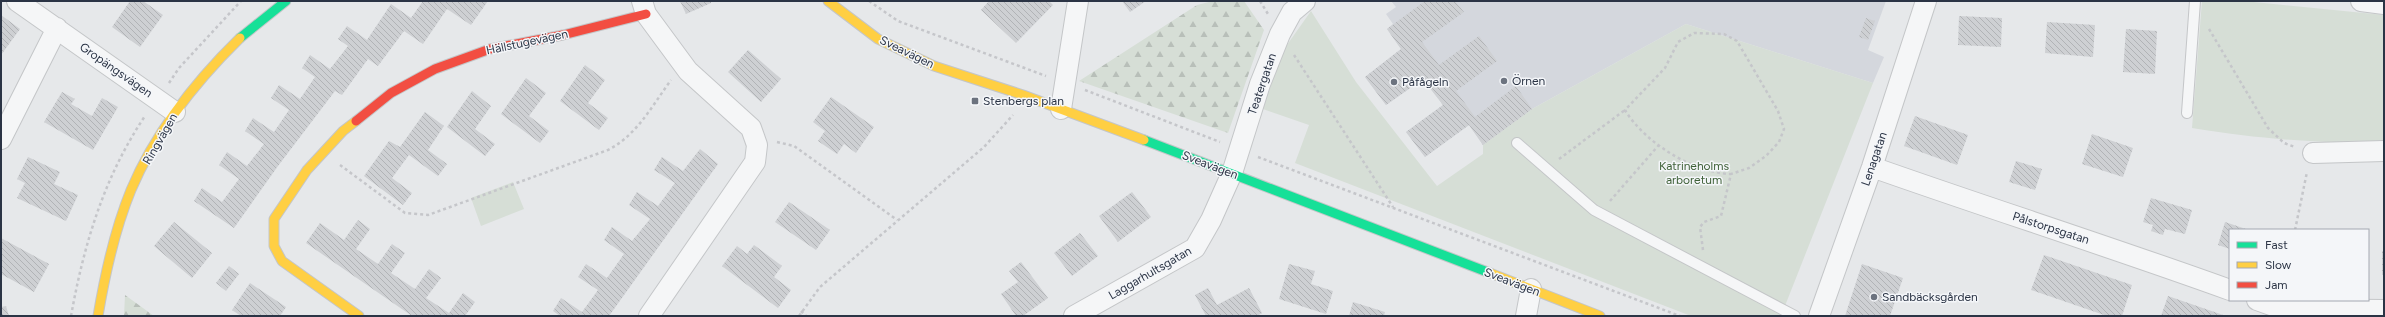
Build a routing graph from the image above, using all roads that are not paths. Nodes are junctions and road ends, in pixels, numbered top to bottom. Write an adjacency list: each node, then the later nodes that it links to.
1 (17, 1): 11 (street, Gropängsvägen)
2 (286, 1): 13 (street, Ringvägen)
3 (828, 1): 12 (street, Sveavägen)
4 (1078, 1): 12 (street)
5 (1305, 1): 20 (street, Teatergatan)
6 (1926, 1): 19 (street, Lenagatan)
7 (2361, 1): 8 (street)
8 (2384, 4)
9 (2195, 5): 14 (lane)
10 (644, 7): 27 (street, Hällstugevägen); 28 (street, Hällstugevägen)
11 (56, 28): 13 (street, Gropängsvägen); 15 (street)
12 (1061, 109): 20 (street, Sveavägen)
13 (175, 112): 26 (street, Ringvägen)
14 (2187, 113)
15 (1, 139)
16 (1517, 143): 32 (lane)
17 (2384, 151): 18 (street)
18 (2313, 153)
19 (1872, 167): 22 (street, Pålstorpsgatan); 33 (street, Lenagatan)
20 (1232, 173): 21 (street, Sveavägen); 29 (street, Laggarhultsgatan)
21 (1531, 289): 30 (street); 31 (street, Sveavägen)
22 (2229, 290)
23 (2259, 301): 25 (street)
24 (2384, 310): 25 (street)
25 (2282, 313)
26 (98, 316)
27 (360, 316)
28 (649, 316)
29 (1074, 316)
30 (1526, 316)
31 (1600, 316)
32 (1795, 316)
33 (1819, 316)

